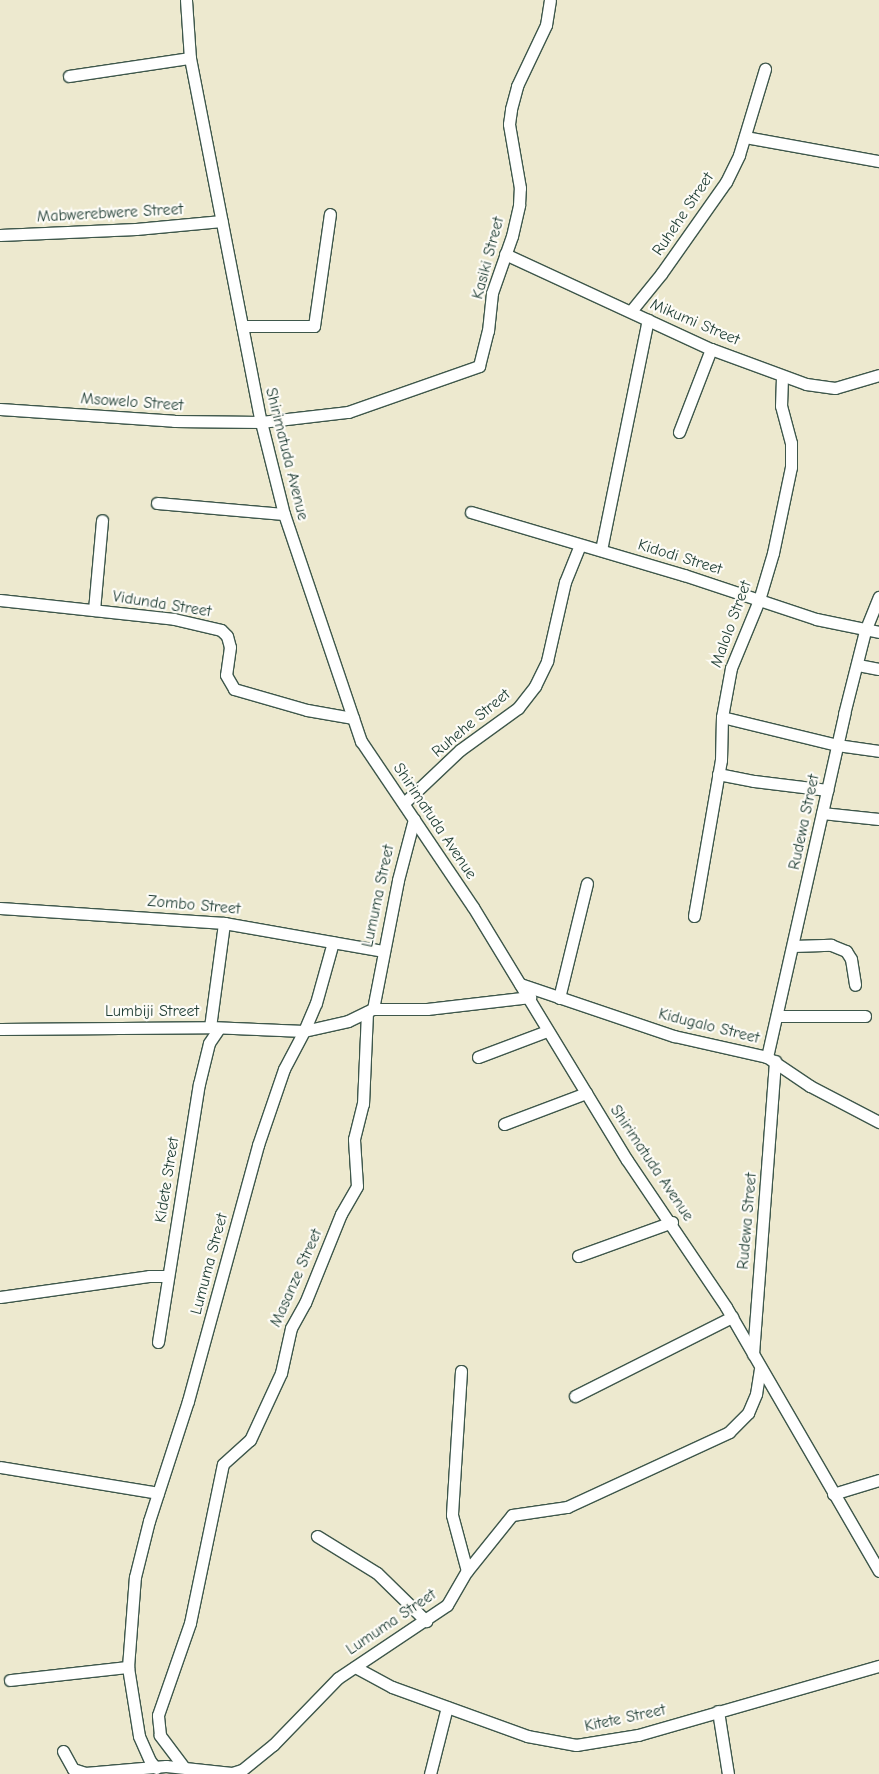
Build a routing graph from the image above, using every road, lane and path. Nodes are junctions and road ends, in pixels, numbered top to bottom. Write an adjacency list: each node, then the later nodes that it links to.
1 (186, 0): 3 (street, Shirimatuda Avenue)
2 (550, 0): 11 (street, Kasiki Street)
3 (190, 58): 5 (street); 9 (street, Shirimatuda Avenue)
4 (766, 69): 6 (street, Ruhehe Street)
5 (69, 76)
6 (745, 137): 7 (street); 12 (street, Ruhehe Street)
7 (879, 161)
8 (330, 214): 14 (street)
9 (222, 221): 10 (street, Mabwerebwere Street); 14 (street, Shirimatuda Avenue)
10 (0, 235)
11 (505, 254): 12 (street, Mikumi Street); 19 (street, Kasiki Street)
12 (631, 311): 13 (street, Mikumi Street)
13 (648, 320): 15 (street, Mikumi Street); 26 (street)
14 (242, 326): 19 (street, Shirimatuda Avenue)
15 (712, 349): 17 (street, Mikumi Street); 20 (street)
16 (879, 375): 17 (street, Mikumi Street)
17 (782, 376): 29 (street, Malolo Street)
18 (0, 409): 19 (street, Msowelo Street)
19 (261, 422): 23 (street, Shirimatuda Avenue)
20 (679, 432)
21 (157, 503): 23 (street)
22 (471, 512): 25 (street, Kidodi Street)
23 (284, 514): 36 (street, Shirimatuda Avenue)
24 (102, 520): 30 (street)
25 (580, 545): 26 (street, Kidodi Street); 41 (street, Ruhehe Street)
26 (601, 550): 29 (street, Kidodi Street)
27 (879, 597): 31 (street, Rudewa Street)
28 (0, 600): 30 (street, Vidunda Street)
29 (759, 600): 31 (street, Kidodi Street); 35 (street, Malolo Street)
30 (94, 610): 36 (street, Vidunda Street)
31 (866, 631): 32 (street, Kidodi Street); 33 (street, Rudewa Street)
32 (879, 632)
33 (858, 665): 34 (street); 37 (street, Rudewa Street)
34 (879, 669)
35 (722, 717): 37 (street); 39 (street, Malolo Street)
36 (353, 718): 41 (street, Shirimatuda Avenue)
37 (838, 745): 38 (street); 40 (street, Rudewa Street)
38 (879, 751)
39 (718, 774): 40 (street); 47 (street, Malolo Street)
40 (827, 790): 42 (street, Rudewa Street)
41 (404, 803): 43 (street, Shirimatuda Avenue)
42 (822, 813): 44 (street); 50 (street, Rudewa Street)
43 (414, 819): 51 (street, Lumuma Street); 52 (street, Shirimatuda Avenue)
44 (879, 819)
45 (587, 883): 55 (street)
46 (0, 908): 48 (street, Zombo Street)
47 (694, 916)
48 (224, 923): 49 (street, Zombo Street); 59 (street)
49 (333, 942): 51 (street, Zombo Street); 62 (street, Lumuma Street)
50 (793, 946): 53 (street); 57 (street, Rudewa Street)
51 (383, 951): 56 (street, Lumuma Street)
52 (520, 984): 54 (street, Shirimatuda Avenue); 55 (street, Kidugalo Street)
53 (855, 985)
54 (530, 997): 56 (street); 61 (street, Shirimatuda Avenue)
55 (559, 998): 64 (street, Kidugalo Street)
56 (370, 1010): 62 (street); 93 (street, Masanze Street)
57 (779, 1016): 58 (street); 64 (street, Rudewa Street)
58 (866, 1016)
59 (215, 1027): 60 (street, Lumbiji Street); 62 (street, Lumbiji Street); 70 (street, Kidete Street)
60 (0, 1028)
61 (547, 1031): 63 (street); 65 (street, Shirimatuda Avenue)
62 (304, 1032): 80 (street, Lumuma Street)
63 (478, 1058)
64 (771, 1059): 66 (street, Kidugalo Street); 74 (street, Rudewa Street)
65 (586, 1093): 67 (street); 68 (street, Shirimatuda Avenue)
66 (879, 1122)
67 (504, 1124)
68 (672, 1222): 69 (street); 72 (street, Shirimatuda Avenue)
69 (578, 1256)
70 (168, 1276): 71 (street); 73 (street, Kidete Street)
71 (0, 1298)
72 (732, 1317): 74 (street, Shirimatuda Avenue); 77 (street)
73 (158, 1342)
74 (753, 1354): 75 (street, Shirimatuda Avenue)
75 (760, 1369): 81 (street, Shirimatuda Avenue); 83 (street, Lumuma Street)
76 (461, 1371): 83 (street)
77 (575, 1396)
78 (0, 1467): 80 (street)
79 (879, 1480): 81 (street)
80 (158, 1493): 87 (street, Lumuma Street)
81 (833, 1494): 84 (street, Shirimatuda Avenue)
82 (317, 1536): 85 (street)
83 (467, 1571): 85 (street, Lumuma Street)
84 (879, 1571)
85 (426, 1621): 88 (street, Lumuma Street)
86 (879, 1666): 91 (street, Kitete Street)
87 (128, 1667): 89 (street); 94 (street, Lumuma Street)
88 (354, 1667): 90 (street, Kitete Street); 95 (street, Lumuma Street)
89 (10, 1680)
90 (447, 1707): 91 (street, Kitete Street); 96 (street)
91 (718, 1711): 97 (street)
92 (63, 1751): 94 (street, Lumuma Street)
93 (183, 1766): 94 (street, Lumuma Street); 95 (street, Lumuma Street)
94 (156, 1768)
95 (234, 1774)
96 (430, 1774)
97 (728, 1774)

